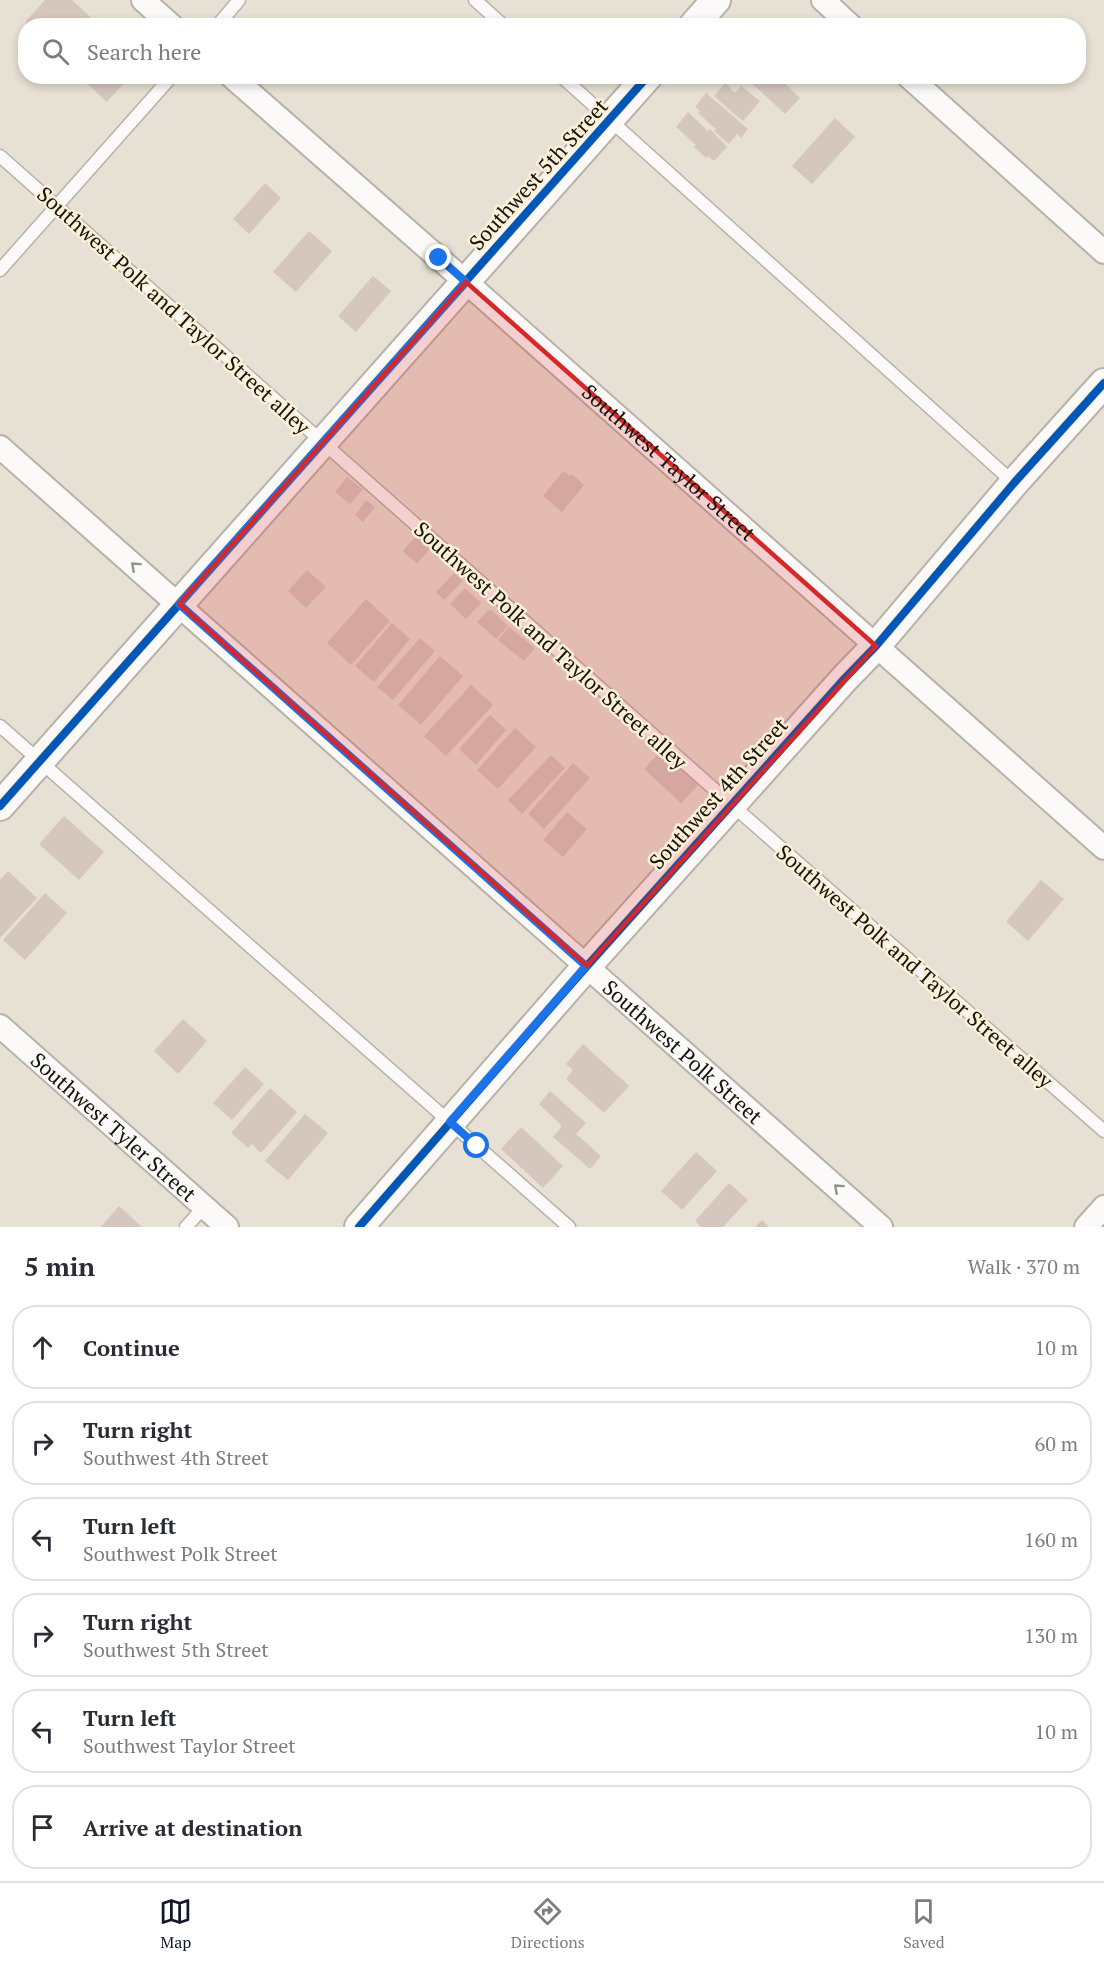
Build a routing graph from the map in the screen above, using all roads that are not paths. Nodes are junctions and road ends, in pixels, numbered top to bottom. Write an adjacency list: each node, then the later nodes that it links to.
1 (143, 0): 6 (street)
2 (239, 0): 7 (lane)
3 (475, 0): 8 (lane)
4 (716, 0): 9 (street)
5 (823, 0): 10 (street)
6 (163, 18)
7 (224, 18)
8 (495, 18)
9 (700, 18)
10 (842, 18)
11 (165, 84): 18 (lane)
12 (240, 84): 21 (street, Southwest Taylor Street)
13 (570, 84): 16 (lane)
14 (641, 84): 16 (street, Southwest 5th Street)
15 (917, 84): 19 (street)
16 (610, 119): 21 (street, Southwest 5th Street); 25 (lane)
17 (0, 156): 18 (lane, Southwest Polk and Taylor Street alley)
18 (57, 206): 20 (lane); 23 (lane, Southwest Polk and Taylor Street alley)
19 (1104, 252)
20 (0, 270)
21 (466, 282): 23 (street, Southwest 5th Street); 27 (street, Southwest Taylor Street)
22 (1104, 382): 25 (street, Southwest 4th Street)
23 (323, 442): 26 (street, Southwest 5th Street); 30 (lane, Southwest Polk and Taylor Street alley)
24 (0, 447): 26 (street, Southwest Polk Street, one-way to 24)
25 (1014, 483): 27 (street, Southwest 4th Street)
26 (179, 604): 29 (street, Southwest 5th Street); 33 (street, Southwest Polk Street)
27 (876, 646): 30 (street, Southwest 4th Street); 32 (street, Southwest Taylor Street)
28 (0, 726): 29 (lane)
29 (40, 761): 31 (street, Southwest 5th Street); 35 (lane)
30 (732, 805): 33 (street, Southwest 4th Street); 36 (lane, Southwest Polk and Taylor Street alley)
31 (0, 806)
32 (1104, 848)
33 (586, 966): 35 (street, Southwest 4th Street); 43 (street, Southwest Polk Street, one-way to 33)
34 (0, 1026): 37 (street, Southwest Tyler Street)
35 (450, 1122): 41 (street, Southwest 4th Street); 42 (lane)
36 (1104, 1131)
37 (204, 1207): 39 (lane); 40 (street, Southwest Tyler Street)
38 (1104, 1207): 44 (street)
39 (186, 1227)
40 (227, 1227)
41 (359, 1227)
42 (569, 1227)
43 (881, 1227)
44 (1086, 1227)

